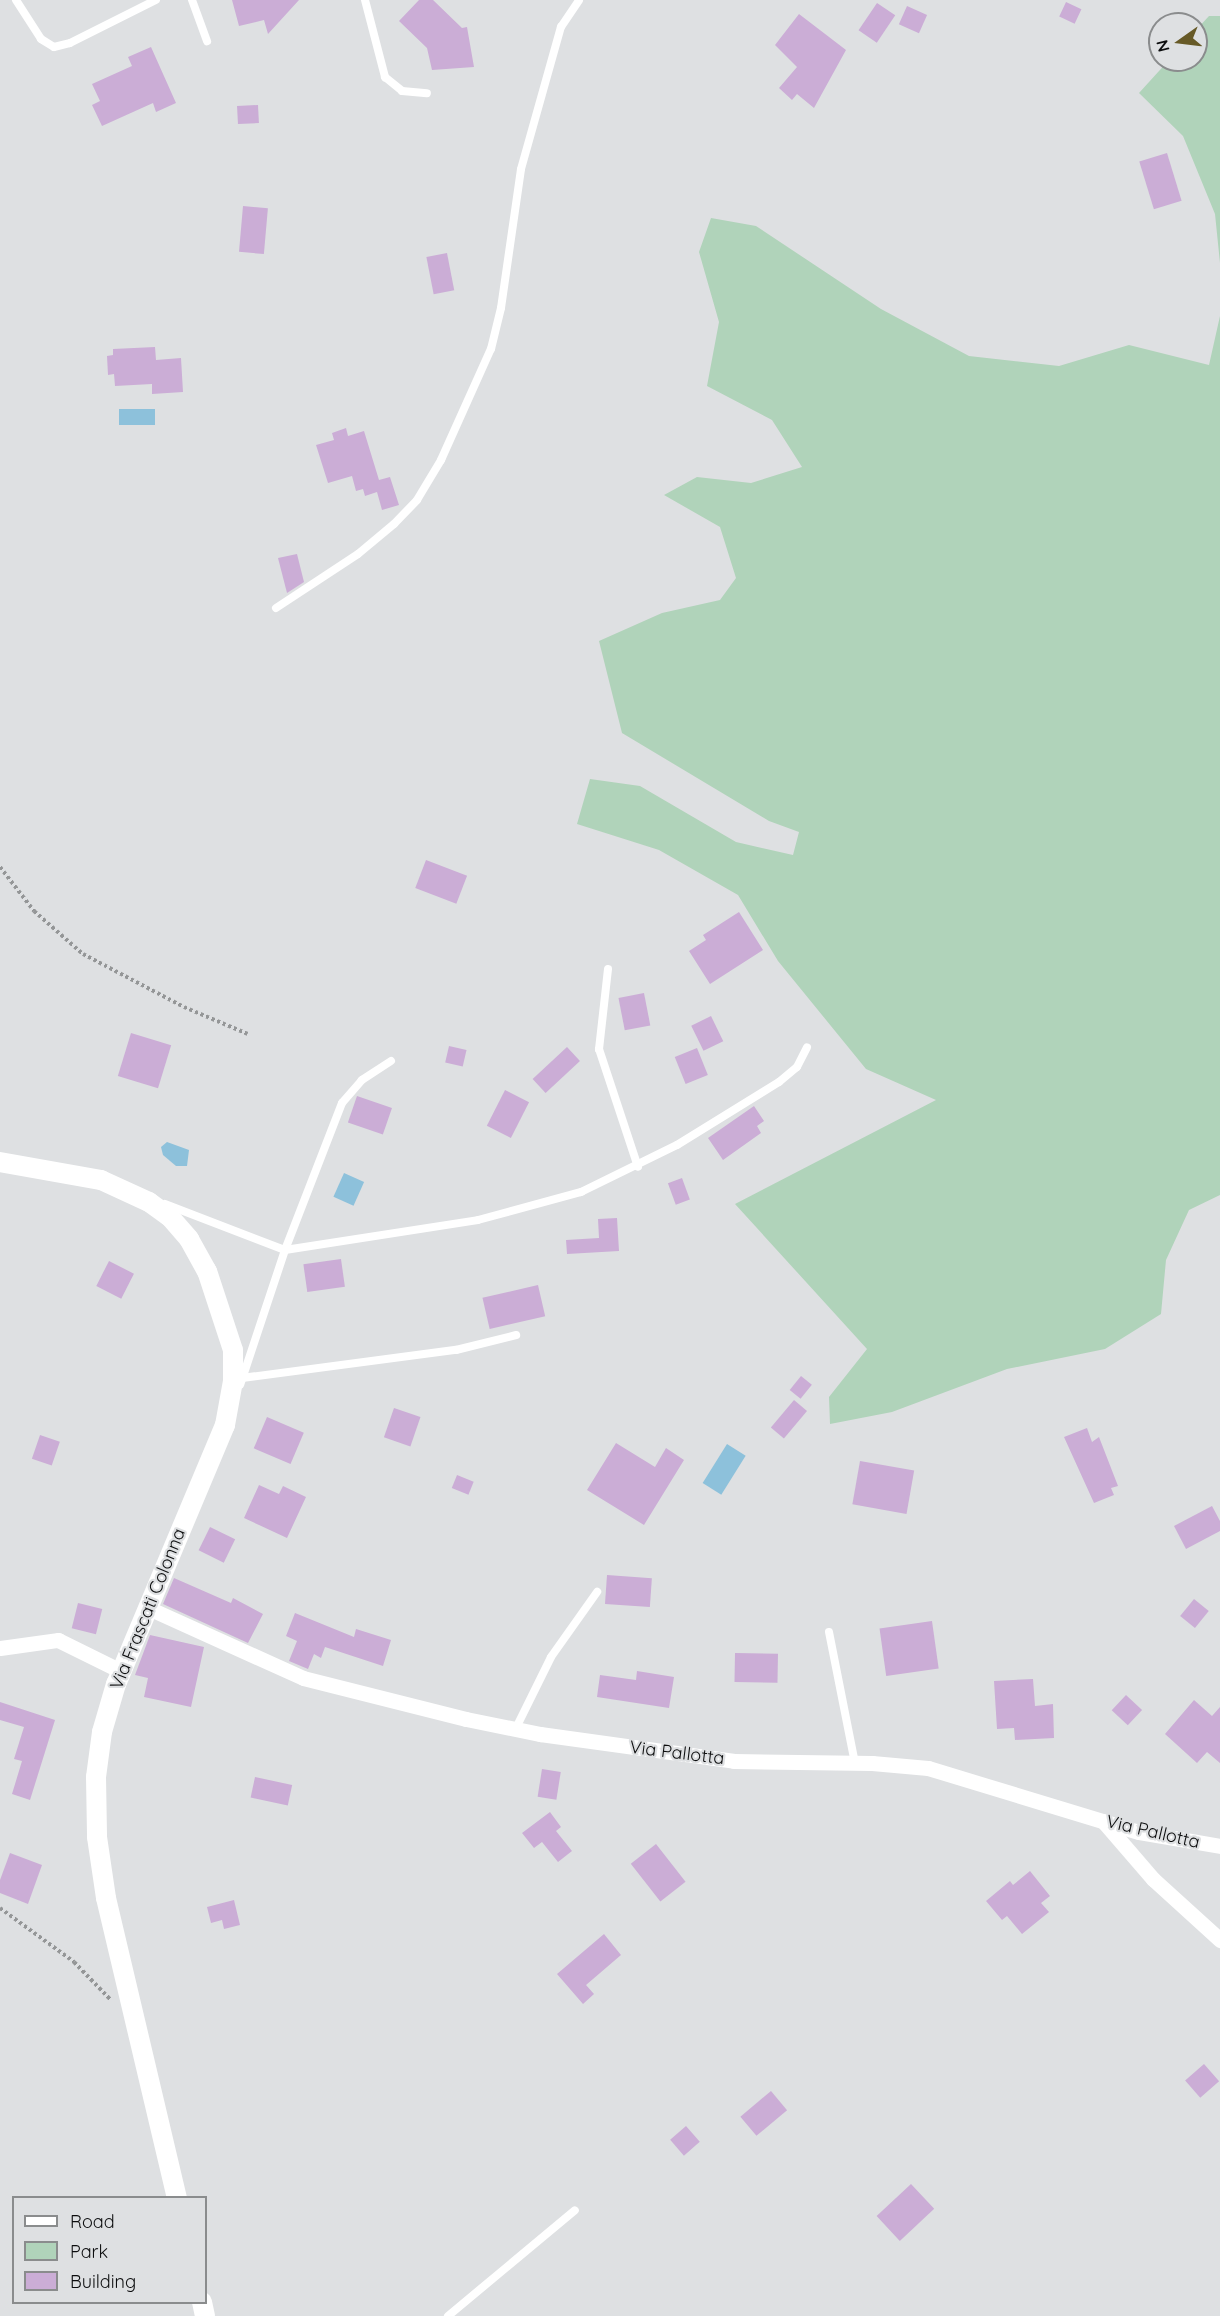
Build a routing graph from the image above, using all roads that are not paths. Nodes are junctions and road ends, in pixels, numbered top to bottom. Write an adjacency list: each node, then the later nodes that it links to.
1 (16, 0): 2 (lane)
2 (156, 0)
3 (192, 0): 6 (lane)
4 (364, 0): 7 (lane)
5 (579, 0): 8 (lane)
6 (207, 41)
7 (428, 93)
8 (276, 608)
9 (608, 969): 13 (lane)
10 (807, 1047): 13 (lane)
11 (391, 1061): 15 (lane)
12 (0, 1162): 14 (street, Via Frascati Colonna)
13 (638, 1167): 15 (lane)
14 (101, 1180): 15 (lane); 18 (street, Via Frascati Colonna)
15 (285, 1250): 17 (lane)
16 (516, 1335): 17 (lane)
17 (242, 1378): 18 (lane)
18 (223, 1431): 20 (street, Via Frascati Colonna)
19 (597, 1592): 24 (lane)
20 (146, 1607): 23 (street, Via Frascati Colonna); 24 (street, Via Pallotta)
21 (829, 1632): 25 (lane)
22 (0, 1648): 23 (street)
23 (121, 1671): 29 (street, Via Frascati Colonna)
24 (515, 1730): 25 (street, Via Pallotta)
25 (855, 1763): 26 (street, Via Pallotta)
26 (1103, 1821): 27 (street, Via Pallotta); 28 (street)
27 (1220, 1846)
28 (1220, 1940)
29 (177, 2196)
30 (574, 2210): 31 (lane)
31 (448, 2316)

